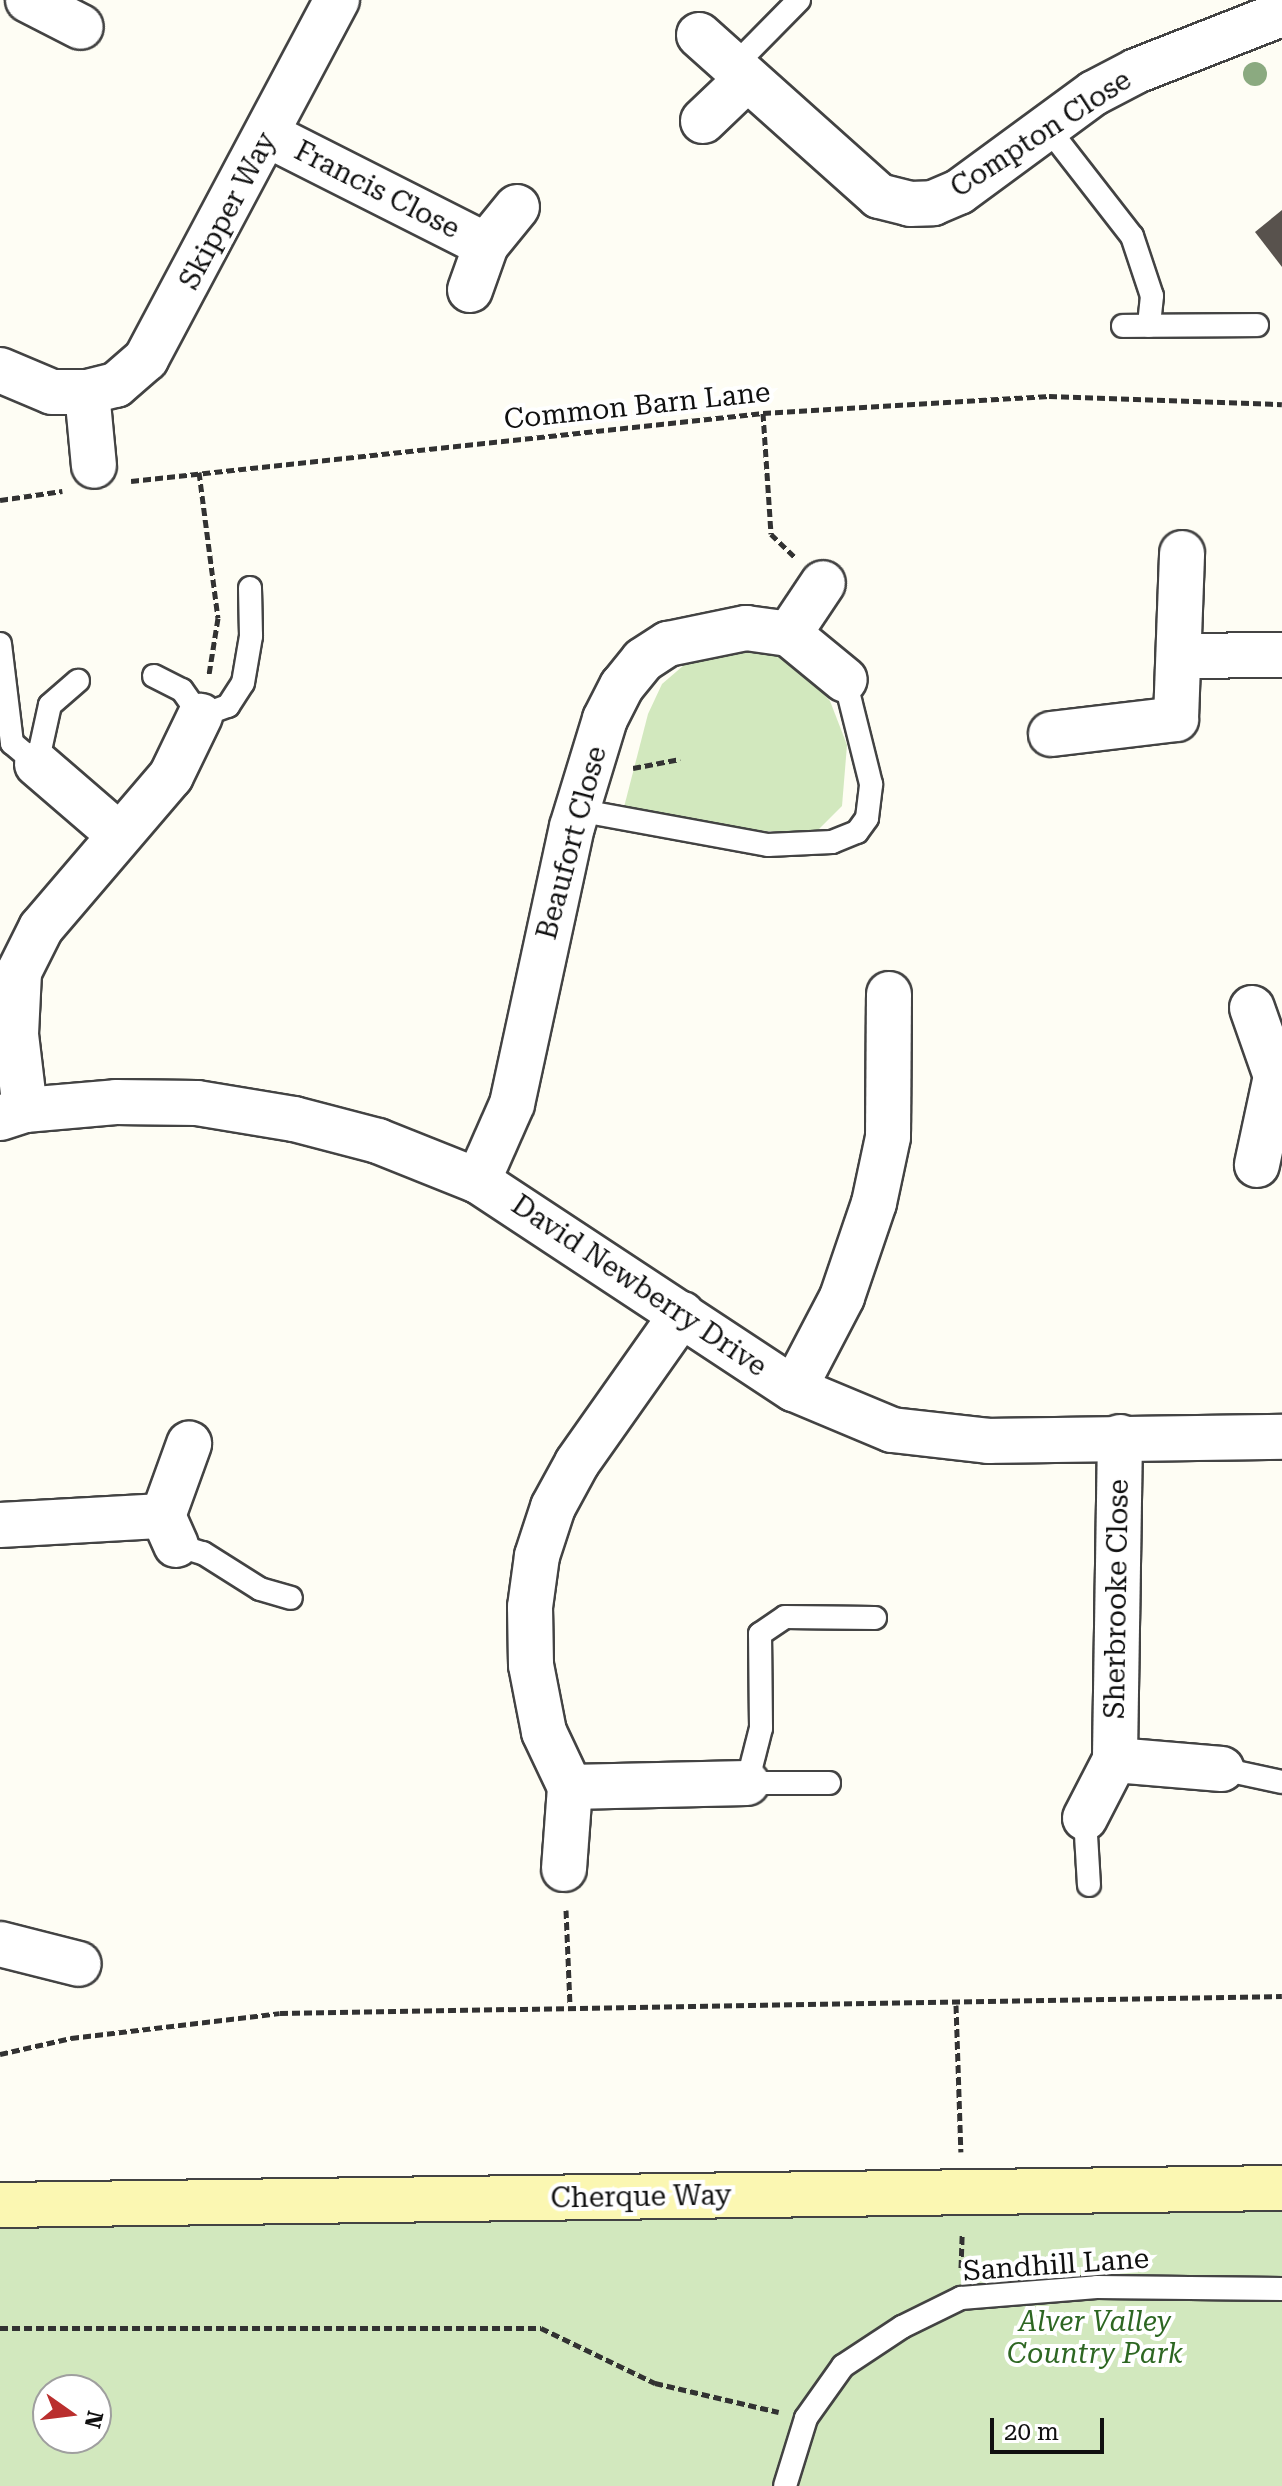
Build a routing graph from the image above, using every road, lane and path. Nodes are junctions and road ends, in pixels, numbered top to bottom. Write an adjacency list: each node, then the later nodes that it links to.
1 (28, 0): 5 (street)
2 (337, 0): 10 (street, Skipper Way)
3 (799, 0): 7 (lane)
4 (1275, 16): 9 (street, Compton Close)
5 (81, 27)
6 (699, 35): 7 (street, Compton Close)
7 (740, 73): 8 (street); 9 (street, Compton Close)
8 (703, 121)
9 (1047, 127): 16 (lane)
10 (268, 135): 12 (street, Francis Close); 18 (street, Skipper Way)
11 (517, 207): 12 (street, Francis Close)
12 (486, 245): 13 (street, Francis Close)
13 (470, 290)
14 (1257, 325): 16 (lane)
15 (1123, 326): 16 (lane)
16 (1149, 326)
17 (0, 370): 18 (street, Skipper Way)
18 (87, 392): 22 (street)
19 (1282, 404): 20 (path, Common Barn Lane)
20 (763, 413): 21 (path, Common Barn Lane); 25 (path)
21 (199, 472): 22 (path, Common Barn Lane); 34 (path)
22 (97, 479): 23 (path, Common Barn Lane)
23 (0, 500)
24 (1182, 553): 30 (street)
25 (823, 583): 27 (street)
26 (250, 588): 34 (lane)
27 (789, 634): 32 (street); 37 (street, Beaufort Close)
28 (0, 644): 36 (lane)
29 (1282, 655): 30 (street)
30 (1181, 656): 35 (street)
31 (154, 676): 34 (lane)
32 (845, 680): 37 (lane)
33 (78, 681): 36 (lane)
34 (200, 716): 38 (street)
35 (1051, 734)
36 (37, 764): 38 (street)
37 (577, 810): 44 (street, Beaufort Close)
38 (118, 834): 42 (street)
39 (889, 994): 46 (street)
40 (1252, 1008): 41 (street)
41 (1279, 1076): 43 (street)
42 (12, 1114): 44 (street, David Newberry Drive)
43 (1257, 1165)
44 (478, 1181): 45 (street, David Newberry Drive)
45 (682, 1314): 46 (street, David Newberry Drive); 59 (street)
46 (794, 1389): 47 (street, David Newberry Drive)
47 (1120, 1437): 48 (street, David Newberry Drive); 54 (street, Sherbrooke Close)
48 (1282, 1437)
49 (189, 1444): 51 (street)
50 (0, 1525): 51 (street)
51 (169, 1530): 52 (lane)
52 (291, 1598)
53 (875, 1618): 57 (lane)
54 (1115, 1760): 55 (street, Sherbrooke Close); 60 (street, Sherbrooke Close)
55 (1222, 1769): 56 (lane, Sherbrooke Close)
56 (1282, 1782)
57 (747, 1783): 58 (lane); 59 (street)
58 (829, 1783)
59 (570, 1787): 61 (street)
60 (1085, 1818): 62 (lane)
61 (564, 1869): 66 (path)
62 (1089, 1885)
63 (0, 1944): 64 (street)
64 (79, 1964)
65 (1282, 1996): 67 (path)
66 (570, 2005): 67 (path); 68 (path)
67 (956, 2005): 70 (path)
68 (0, 2054)
69 (1282, 2188): 70 (street, Cherque Way)
70 (962, 2193): 71 (street, Cherque Way); 73 (path)
71 (0, 2205)
72 (1282, 2289): 73 (lane, Sandhill Lane)
73 (961, 2298): 75 (lane, Sandhill Lane)
74 (0, 2328): 75 (path)
75 (806, 2418): 76 (lane, Sandhill Lane)
76 (785, 2486)

